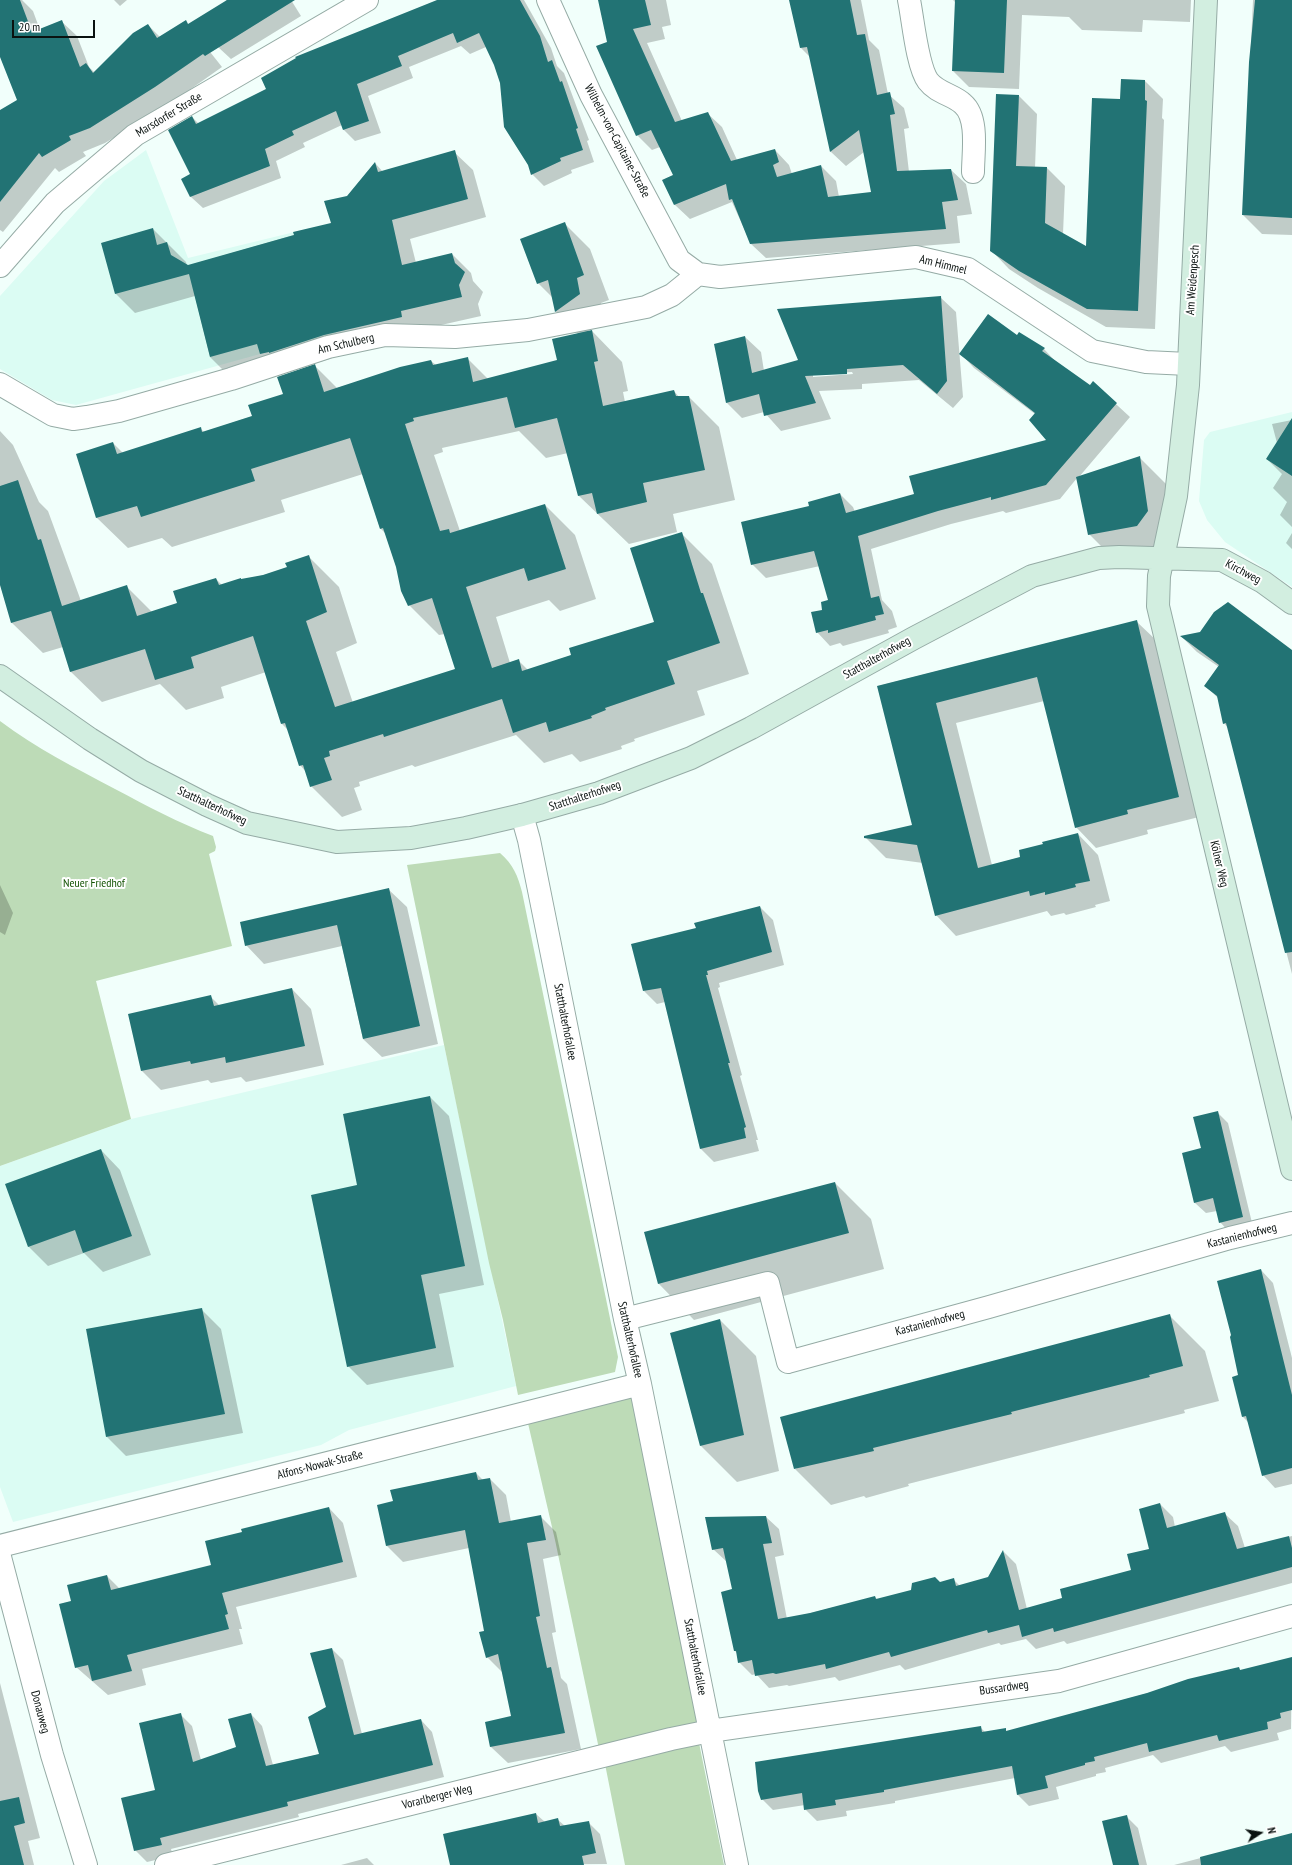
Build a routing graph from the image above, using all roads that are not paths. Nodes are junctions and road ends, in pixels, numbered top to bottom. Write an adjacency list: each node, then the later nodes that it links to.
1 (364, 0): 6 (street, Marsdorfer Straße)
2 (548, 0): 7 (street, Wilhelm-von-Capitaine-Straße)
3 (910, 0): 5 (street)
4 (1206, 0): 8 (street, Am Weidenpesch)
5 (973, 172)
6 (0, 266)
7 (698, 274): 8 (street, Am Himmel); 9 (street, Am Schulberg)
8 (1188, 364): 10 (street, Am Weidenpesch)
9 (0, 384)
10 (1163, 558): 11 (street, Kirchweg); 13 (street, Statthalterhofweg); 14 (street, Kölner Weg)
11 (1292, 603)
12 (0, 676): 13 (street, Statthalterhofweg)
13 (522, 815): 16 (street, Statthalterhofallee)
14 (1292, 1170)
15 (1292, 1224): 16 (street, Kastanienhofweg)
16 (624, 1319): 17 (street, Statthalterhofallee)
17 (640, 1384): 18 (street, Alfons-Nowak-Straße); 21 (street, Statthalterhofallee)
18 (0, 1546)
19 (0, 1557): 22 (street, Donauweg)
20 (1292, 1616): 21 (street, Bussardweg)
21 (710, 1731): 23 (street, Vorarlberger Weg); 24 (street, Statthalterhofallee)
22 (86, 1865)
23 (166, 1865)
24 (737, 1865)

